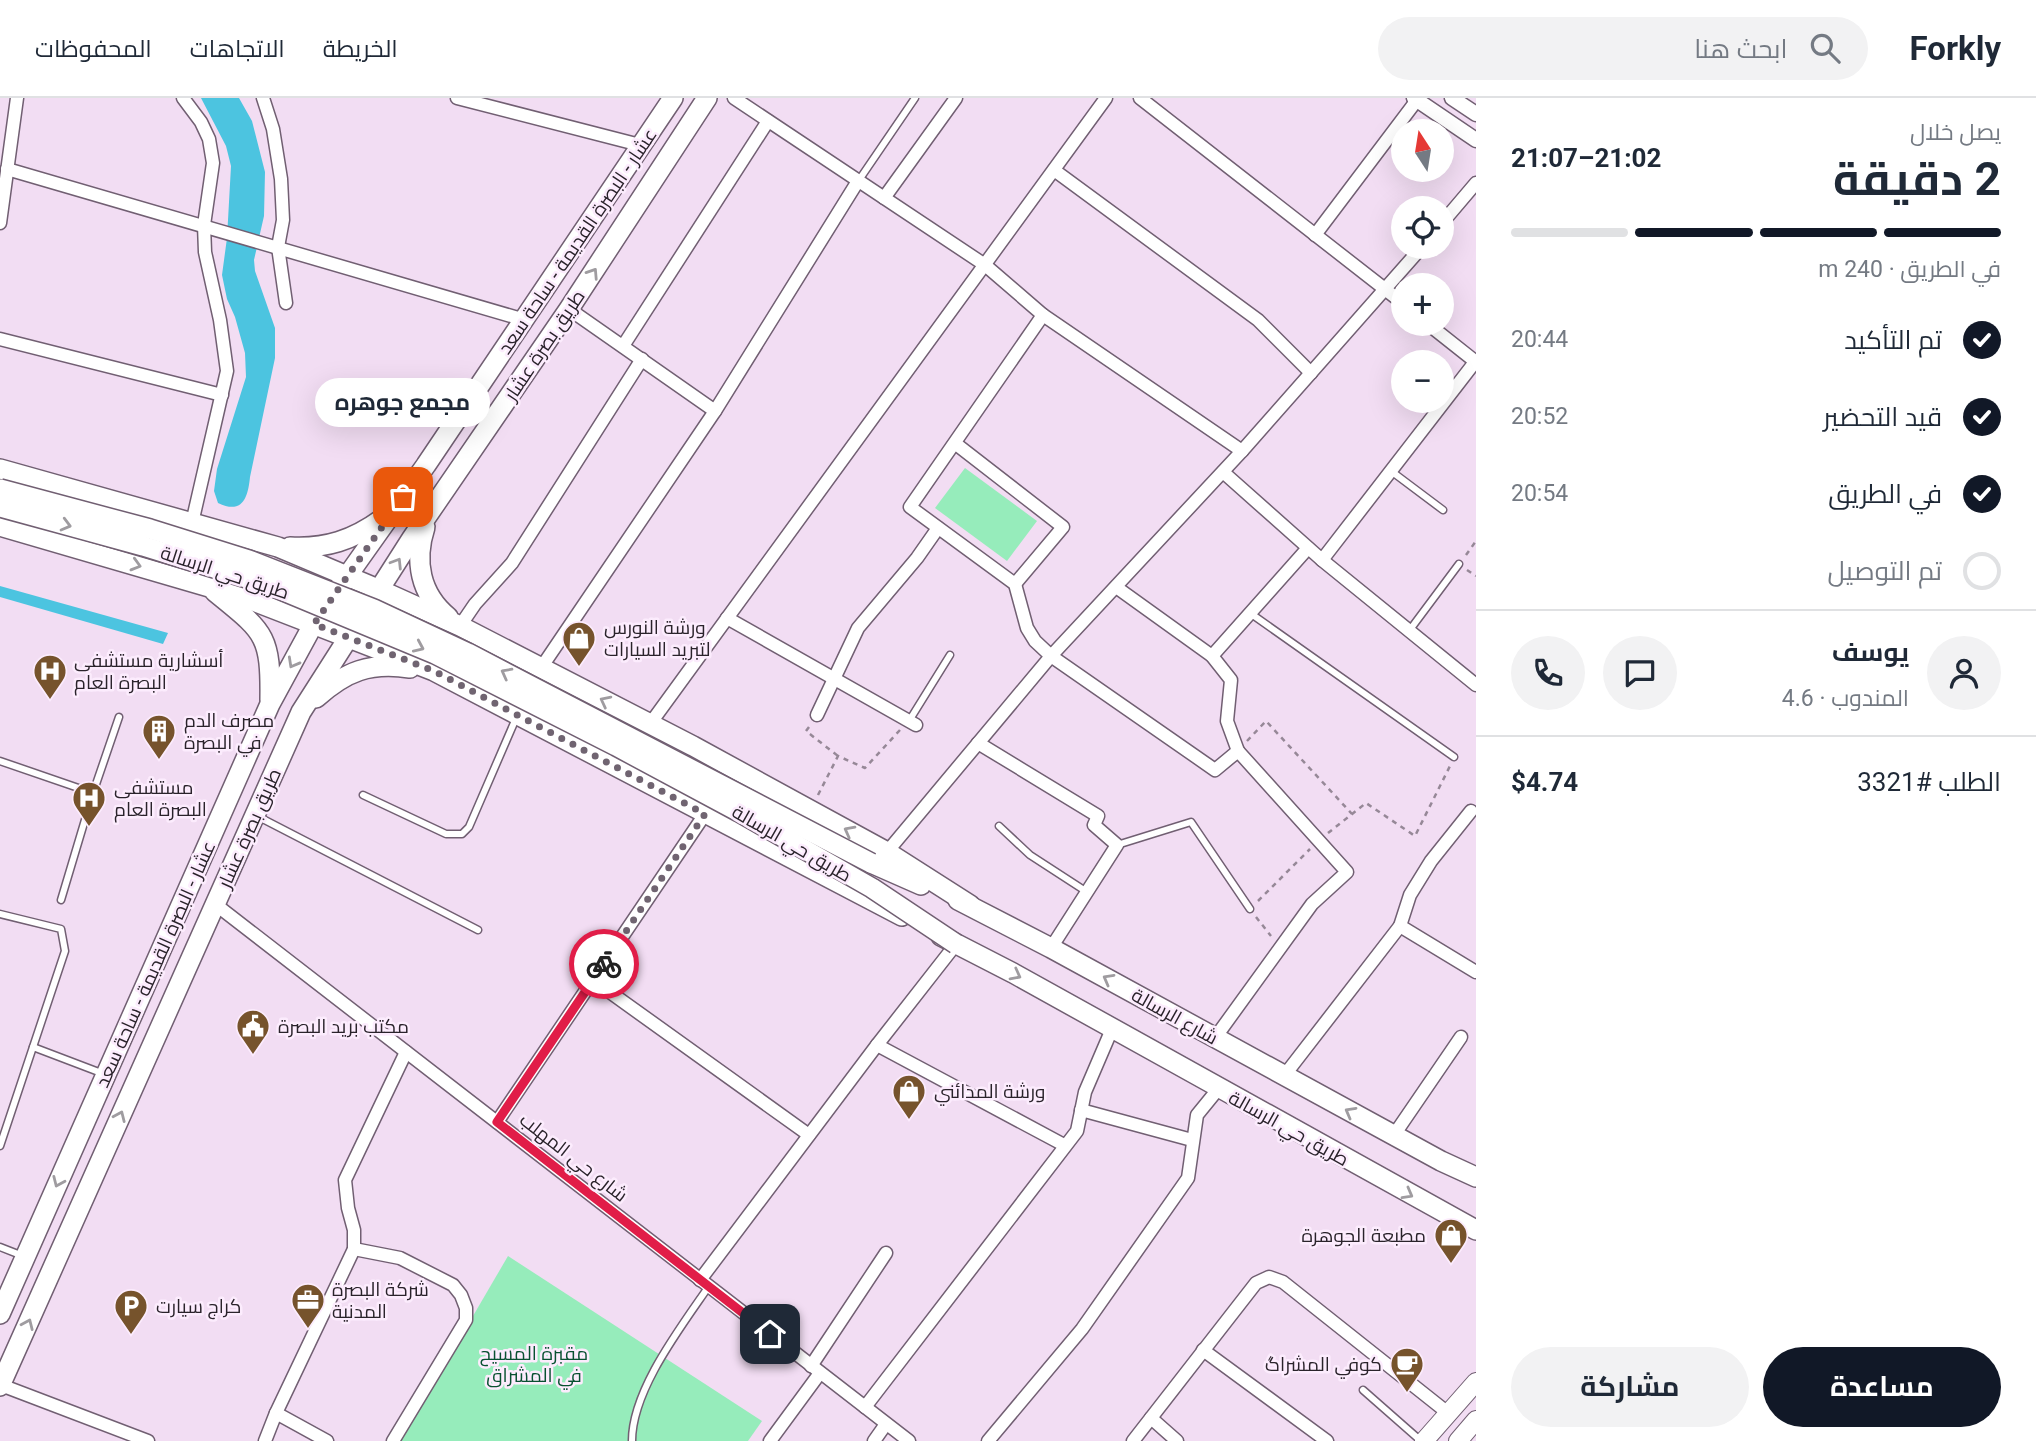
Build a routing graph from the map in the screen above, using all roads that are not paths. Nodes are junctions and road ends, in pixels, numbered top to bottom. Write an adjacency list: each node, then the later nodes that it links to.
1 (17, 98): 19 (street)
2 (183, 98): 26 (street)
3 (263, 98): 28 (street)
4 (673, 98): 18 (main road, عشار - البصرة القديمة - ساحة سعد)
5 (707, 98): 34 (main road, طريق بصرة عشار, one-way to 5)
6 (734, 98): 16 (street)
7 (915, 98): 21 (lane)
8 (956, 98): 23 (street)
9 (1106, 98): 20 (street)
10 (1140, 98): 27 (street)
11 (1454, 98): 15 (street)
12 (466, 99): 14 (street)
13 (1415, 99): 17 (street); 27 (street)
14 (506, 104): 18 (street)
15 (1476, 114)
16 (768, 121): 21 (street); 39 (street)
17 (1476, 140)
18 (640, 145): 36 (main road, عشار - البصرة القديمة - ساحة سعد)
19 (7, 169): 25 (street); 26 (street)
20 (1054, 170): 30 (street); 42 (street)
21 (858, 181): 23 (street); 44 (street)
22 (1476, 183): 24 (street)
23 (884, 198): 30 (street)
24 (1454, 209)
25 (0, 223)
26 (204, 225): 28 (street); 43 (street)
27 (1315, 235): 31 (street)
28 (272, 246): 33 (street); 36 (street)
29 (1412, 259): 31 (street)
30 (985, 265): 35 (street); 68 (street)
31 (1385, 290): 32 (street); 42 (street)
32 (1391, 294)
33 (286, 303)
34 (569, 309): 39 (street); 53 (main road, طريق بصرة عشار)
35 (1043, 315): 45 (street); 46 (street)
36 (524, 320): 54 (main road, عشار - البصرة القديمة - ساحة سعد)
37 (1443, 336): 41 (street)
38 (0, 339): 43 (street)
39 (623, 346): 40 (street)
40 (642, 359): 44 (street); 70 (street)
41 (1476, 362): 48 (street)
42 (1311, 373): 46 (street)
43 (222, 395): 55 (street)
44 (715, 411): 76 (street)
45 (956, 444): 57 (street); 63 (street)
46 (1241, 452): 49 (street)
47 (0, 468): 55 (main road)
48 (1391, 471): 52 (lane); 60 (street)
49 (1223, 472): 59 (street); 65 (street)
50 (0, 489): 99 (main road, طريق حي الرسالة, one-way to 50, bridge)
51 (0, 507): 108 (main road, طريق حي الرسالة, one-way to 108, bridge)
52 (1443, 510)
53 (430, 512): 66 (main road, طريق بصرة عشار, one-way to 53); 70 (main road)
54 (392, 513): 58 (main road); 62 (main road, عشار - البصرة القديمة - ساحة سعد)
55 (192, 523): 58 (main road)
56 (0, 526): 64 (main road, طريق حي الرسالة, one-way to 64)
57 (938, 528): 63 (street); 78 (street)
58 (278, 547): 62 (main road)
59 (1308, 548): 60 (street); 67 (street)
60 (1322, 560): 71 (street)
61 (1460, 564): 71 (lane)
62 (346, 576): 66 (main road); 69 (main road, عشار - البصرة القديمة - ساحة سعد)
63 (1015, 584): 74 (street)
64 (209, 587): 69 (main road, طريق حي الرسالة); 80 (main road)
65 (1116, 587): 74 (street); 75 (street)
66 (380, 590): 70 (main road); 72 (main road, طريق بصرة عشار)
67 (1250, 613): 75 (street); 89 (lane)
68 (727, 618): 78 (street); 86 (street)
69 (314, 624): 72 (main road, طريق حي الرسالة); 80 (main road, عشار - البصرة القديمة - ساحة سعد, one-way to 80)
70 (460, 626): 76 (main road)
71 (1409, 631): 79 (street)
72 (349, 636): 77 (main road, طريق حي الرسالة); 81 (main road, طريق بصرة عشار)
73 (950, 655): 85 (lane)
74 (1051, 656): 87 (street); 88 (street)
75 (1212, 656): 88 (street)
76 (541, 668): 86 (main road, one-way to 76)
77 (434, 671): 81 (main road); 82 (main road, طريق حي الرسالة)
78 (834, 678): 83 (street); 85 (street)
79 (1476, 685)
80 (270, 704): 118 (main road, عشار - البصرة القديمة - ساحة سعد)
81 (300, 713): 95 (main road, طريق بصرة عشار)
82 (518, 714): 92 (lane); 94 (main road, طريق حي الرسالة)
83 (817, 715)
84 (119, 717): 91 (lane)
85 (912, 723)
86 (650, 724): 98 (main road, one-way to 86)
87 (978, 743): 97 (street); 98 (street)
88 (1238, 751): 113 (street)
89 (1454, 757)
90 (0, 761): 91 (lane)
91 (93, 793): 101 (lane)
92 (363, 795)
93 (1471, 811): 106 (street)
94 (705, 814): 108 (main road, طريق حي الرسالة); 111 (street)
95 (255, 815): 102 (main road, طريق بصرة عشار); 107 (lane)
96 (999, 826): 100 (lane)
97 (1118, 845): 100 (street); 104 (lane)
98 (887, 852): 103 (main road)
99 (871, 863): 103 (main road, شارع الرسالة)
100 (1087, 892): 109 (street)
101 (61, 900)
102 (215, 904): 117 (street, شارع حي المهلب); 139 (main road, طريق بصرة عشار, one-way to 102)
103 (970, 905): 109 (main road, شارع الرسالة)
104 (1250, 909)
105 (0, 914): 116 (lane)
106 (1400, 926): 110 (street); 119 (street)
107 (478, 930)
108 (956, 944): 112 (main road, طريق حي الرسالة, one-way to 112); 115 (street)
109 (1052, 948): 113 (main road, شارع الرسالة, one-way to 109)
110 (1476, 972)
111 (593, 980): 122 (street); 123 (street)
112 (1112, 1028): 120 (main road, طريق حي الرسالة); 121 (street)
113 (1215, 1038): 119 (main road, شارع الرسالة)
114 (1461, 1038): 124 (street)
115 (877, 1045): 123 (street); 126 (street)
116 (33, 1047): 118 (lane); 127 (lane)
117 (406, 1052): 122 (street, شارع حي المهلب); 131 (street)
118 (106, 1075): 133 (main road, عشار - البصرة القديمة - ساحة سعد, one-way to 133)
119 (1284, 1076): 124 (main road, شارع الرسالة, one-way to 119)
120 (1219, 1088): 125 (street); 129 (main road, طريق حي الرسالة, one-way to 129)
121 (1081, 1110): 125 (street); 126 (street)
122 (497, 1122): 134 (street, شارع حي المهلب)
123 (808, 1135): 134 (street)
124 (1394, 1135): 128 (main road, شارع الرسالة)
125 (1192, 1140): 155 (street)
126 (1064, 1145): 141 (street)
127 (0, 1146)
128 (1476, 1177)
129 (1476, 1230)
130 (0, 1247): 133 (lane)
131 (354, 1249): 142 (street); 150 (street)
132 (886, 1253): 137 (street)
133 (24, 1257): 135 (main road, عشار - البصرة القديمة - ساحة سعد)
134 (705, 1283): 137 (street, شارع حي المهلب); 151 (lane)
135 (0, 1314)
136 (1203, 1350): 143 (street); 144 (street); 158 (street)
137 (816, 1369): 141 (street, شارع حي المهلب); 152 (street)
138 (1476, 1382): 143 (main road)
139 (0, 1385): 147 (street)
140 (1363, 1390): 159 (lane)
141 (865, 1407): 146 (street, شارع حي المهلب)
142 (275, 1413): 148 (street); 149 (street)
143 (1448, 1413): 159 (main road)
144 (1151, 1418): 156 (street); 157 (street)
145 (1476, 1420): 160 (main road)
146 (886, 1424): 153 (street); 154 (street, شارع حي المهلب)
147 (148, 1441)
148 (265, 1441)
149 (327, 1441)
150 (393, 1441)
151 (632, 1441)
152 (770, 1441)
153 (874, 1441)
154 (908, 1441)
155 (988, 1441)
156 (1133, 1441)
157 (1177, 1441)
158 (1326, 1441)
159 (1423, 1441)
160 (1458, 1441)

